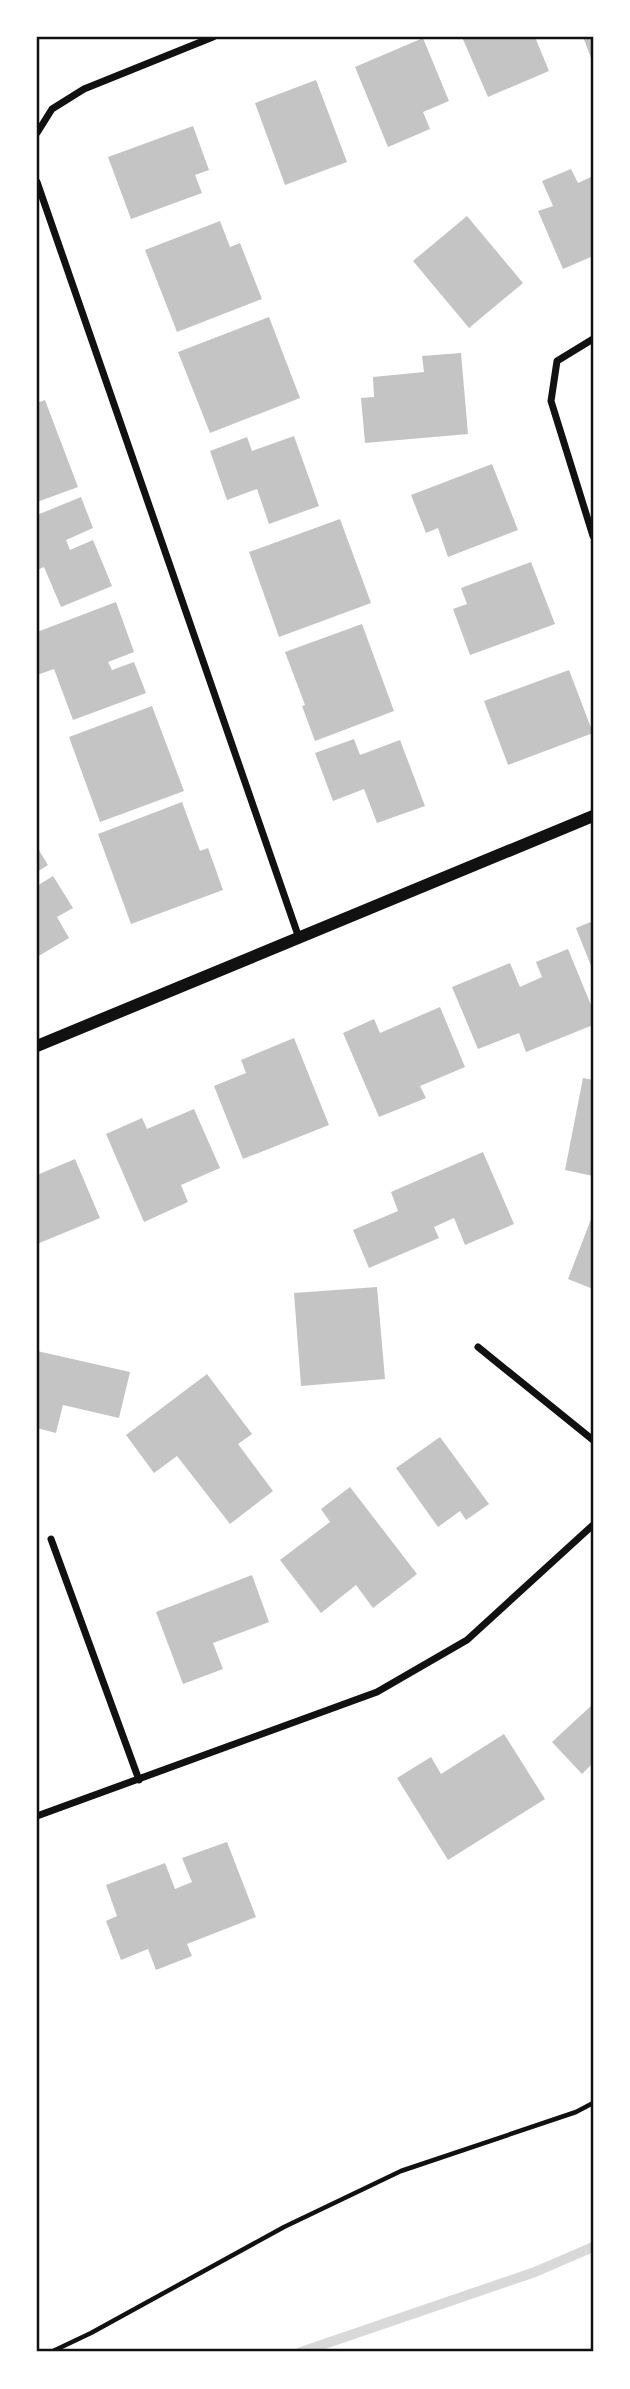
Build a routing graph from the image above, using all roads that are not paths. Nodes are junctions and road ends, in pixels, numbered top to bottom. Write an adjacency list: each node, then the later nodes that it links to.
1 (213, 37): 2 (street)
2 (37, 132)
3 (37, 182): 7 (street)
4 (593, 340): 5 (street)
5 (593, 536)
6 (593, 816): 7 (street)
7 (299, 937): 8 (street)
8 (37, 1046)
9 (478, 1348): 10 (street)
10 (593, 1440)
11 (593, 1525): 13 (street)
12 (51, 1539): 13 (street)
13 (139, 1780): 14 (street)
14 (37, 1816)

